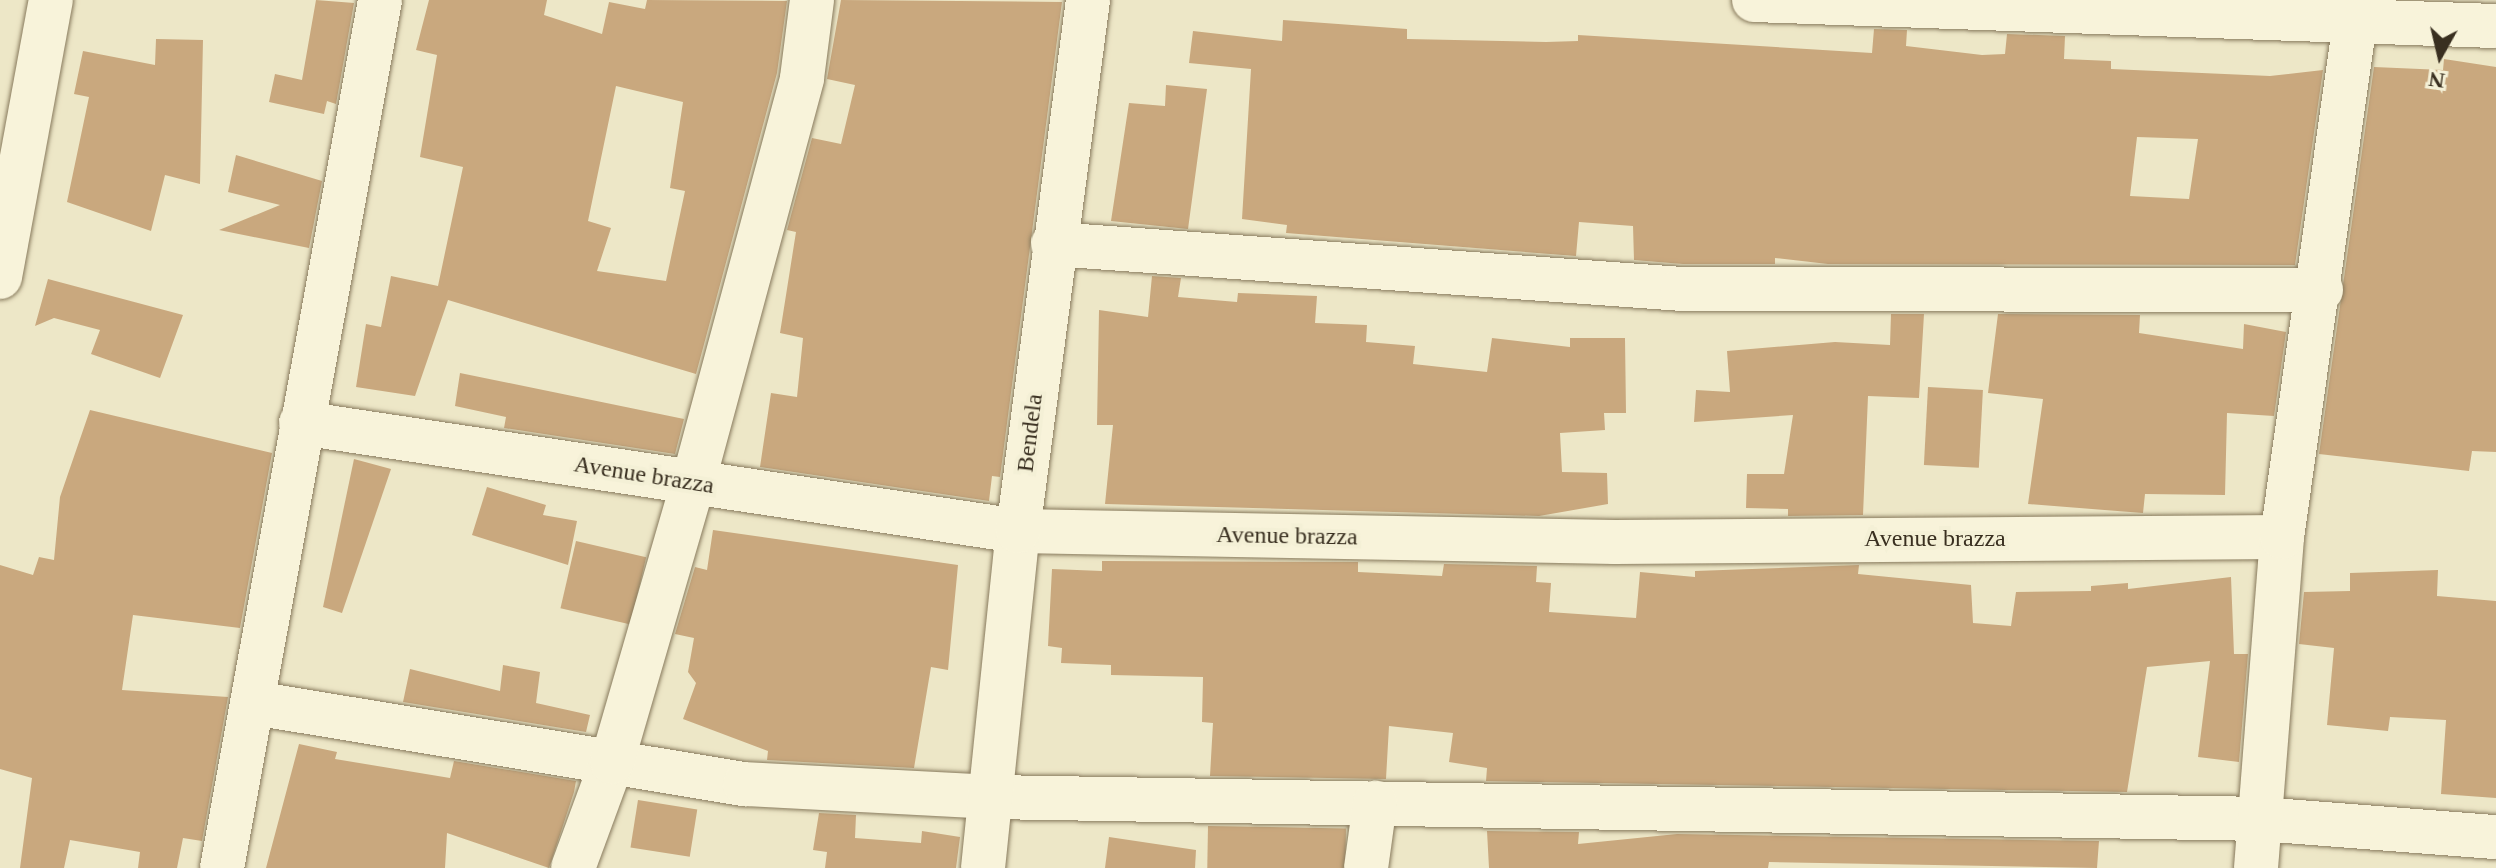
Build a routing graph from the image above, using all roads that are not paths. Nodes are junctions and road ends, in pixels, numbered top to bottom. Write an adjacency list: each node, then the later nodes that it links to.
1 (51, 0): 9 (street)
2 (380, 0): 11 (street)
3 (812, 0): 12 (street)
4 (1088, 0): 8 (street, Bendela)
5 (1754, 0): 6 (street)
6 (2357, 12): 7 (street); 10 (street)
7 (2496, 26)
8 (1053, 244): 10 (street); 13 (street, Bendela)
9 (0, 277)
10 (2321, 290): 14 (street)
11 (301, 423): 12 (street, Avenue brazza); 15 (street)
12 (693, 483): 13 (street, Avenue brazza); 16 (street)
13 (1018, 531): 14 (street, Avenue brazza); 17 (street, Bendela)
14 (2282, 537): 19 (street)
15 (254, 703): 16 (street); 21 (street)
16 (612, 762): 17 (street); 22 (street)
17 (991, 797): 18 (street); 23 (street, Bendela)
18 (1375, 803): 19 (street); 24 (street)
19 (2260, 819): 20 (street); 25 (street)
20 (2496, 837)
21 (222, 868)
22 (573, 868)
23 (983, 868)
24 (1366, 868)
25 (2256, 868)

